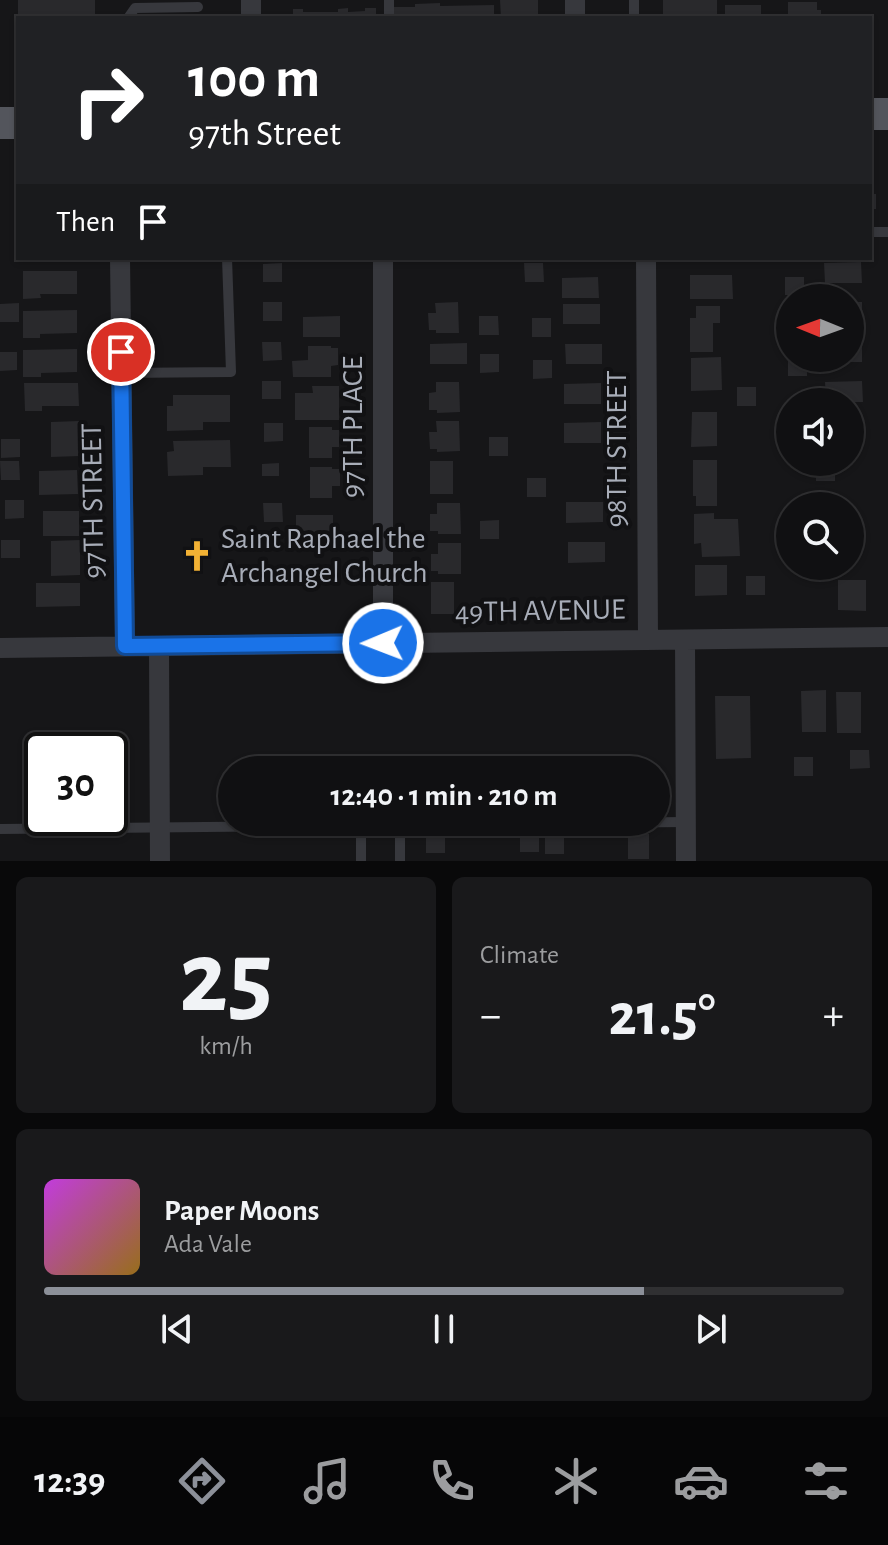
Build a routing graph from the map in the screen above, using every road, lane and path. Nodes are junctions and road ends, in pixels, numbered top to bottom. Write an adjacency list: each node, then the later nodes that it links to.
1 (198, 7): 2 (lane)
2 (142, 13)
3 (120, 260): 7 (street, 97TH STREET)
4 (227, 260): 7 (lane)
5 (383, 260): 11 (street, 97TH PLACE)
6 (646, 260): 9 (street, 98TH STREET)
7 (121, 373): 12 (street, 97TH STREET)
8 (888, 637): 10 (street, 49TH AVENUE)
9 (648, 640): 10 (street, 49TH AVENUE); 11 (street, 49TH AVENUE)
10 (685, 640): 16 (street)
11 (383, 643): 13 (street, 49TH AVENUE)
12 (125, 646): 13 (street, 49TH AVENUE); 14 (street, 49TH AVENUE)
13 (159, 646): 18 (street)
14 (0, 648)
15 (670, 822): 16 (lane)
16 (686, 822): 25 (street)
17 (218, 827): 18 (lane)
18 (160, 828): 19 (lane); 22 (street)
19 (0, 829)
20 (361, 836): 23 (lane)
21 (400, 836): 24 (lane)
22 (160, 861)
23 (361, 861)
24 (400, 861)
25 (686, 861)

